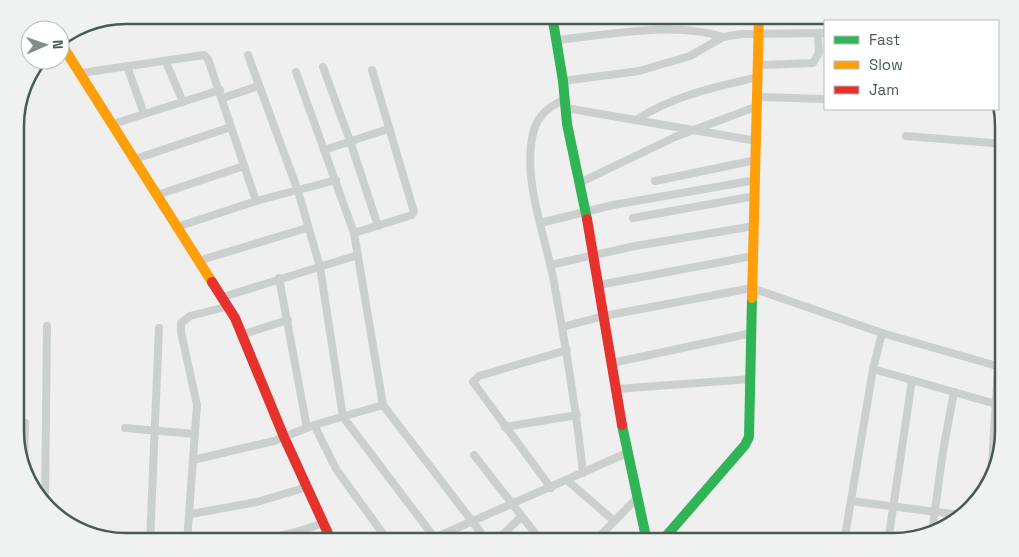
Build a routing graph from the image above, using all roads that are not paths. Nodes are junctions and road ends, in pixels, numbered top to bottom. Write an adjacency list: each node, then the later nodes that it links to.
1 (553, 24): 6 (street)
2 (760, 24): 4 (street)
3 (822, 33): 4 (street); 10 (street)
4 (760, 34): 5 (street); 10 (street)
5 (722, 38): 6 (street); 17 (street)
6 (556, 40): 17 (street)
7 (248, 55): 18 (street)
8 (70, 58): 15 (street)
9 (166, 62): 11 (street); 19 (street); 21 (street)
10 (759, 65): 16 (street)
11 (127, 66): 15 (street); 24 (street)
12 (323, 67): 31 (street)
13 (372, 70): 28 (street)
14 (296, 72): 34 (street)
15 (80, 73): 26 (street)
16 (759, 77): 22 (street); 25 (street)
17 (563, 81): 23 (street)
18 (258, 86): 19 (street); 42 (street)
19 (221, 94): 21 (street); 27 (street)
20 (824, 99): 22 (street)
21 (183, 102): 24 (street)
22 (758, 102): 29 (street); 32 (street)
23 (565, 104): 25 (street); 41 (street); 48 (street)
24 (144, 114): 26 (street)
25 (636, 120): 29 (street)
26 (113, 124): 35 (street)
27 (230, 127): 35 (street); 37 (street)
28 (388, 129): 31 (street); 49 (street)
29 (693, 130): 32 (street); 41 (street)
30 (906, 136): 33 (street)
31 (350, 141): 34 (street); 49 (street)
32 (757, 141): 36 (street)
33 (995, 143)
34 (324, 150): 38 (street)
35 (135, 159): 43 (street)
36 (756, 160): 39 (street); 40 (street)
37 (244, 166): 43 (street); 45 (street)
38 (336, 180): 42 (street); 53 (street)
39 (756, 180): 44 (street); 46 (street)
40 (655, 181)
41 (579, 183): 46 (street)
42 (298, 191): 45 (street); 52 (street)
43 (157, 195): 51 (street)
44 (755, 196): 47 (street); 50 (street)
45 (256, 201): 51 (street)
46 (586, 212): 48 (street); 55 (street)
47 (632, 218)
48 (540, 223): 58 (street)
49 (378, 226): 53 (street)
50 (754, 226): 55 (street); 56 (street)
51 (177, 227): 57 (street)
52 (307, 228): 57 (street); 59 (street)
53 (354, 232): 54 (street)
54 (358, 255): 59 (street); 82 (street)
55 (594, 256): 58 (street); 61 (street)
56 (753, 256): 61 (street); 62 (street)
57 (198, 261): 63 (street)
58 (550, 265): 68 (street)
59 (320, 267): 60 (street); 84 (street)
60 (279, 278): 63 (street); 66 (street)
61 (599, 285): 65 (street)
62 (752, 288): 65 (street); 70 (street); 71 (street)
63 (223, 297): 64 (street)
64 (229, 306): 72 (street); 91 (street)
65 (604, 316): 68 (street); 74 (street)
66 (288, 320): 72 (street); 87 (street)
67 (47, 326): 102 (street)
68 (562, 327): 73 (street)
69 (159, 328): 90 (street)
70 (752, 333): 74 (street); 77 (street)
71 (882, 333): 75 (street); 76 (street)
72 (244, 334): 92 (street)
73 (566, 350): 83 (street); 88 (street)
74 (612, 363): 79 (street)
75 (995, 366)
76 (873, 369): 78 (street); 104 (street)
77 (751, 379): 79 (street); 127 (street)
78 (912, 380): 80 (street); 106 (street)
79 (616, 389): 94 (street)
80 (954, 392): 81 (street); 107 (street)
81 (995, 404)
82 (383, 405): 84 (street); 112 (street)
83 (576, 414): 88 (street); 98 (street)
84 (343, 417): 87 (street); 120 (street)
85 (995, 419): 95 (street)
86 (25, 423): 93 (street)
87 (310, 427): 92 (street); 119 (street)
88 (505, 427): 101 (street)
89 (125, 428): 90 (street)
90 (156, 431): 91 (street); 115 (street)
91 (195, 434): 97 (street)
92 (284, 437): 97 (street); 100 (street)
93 (25, 440)
94 (627, 453): 98 (street); 103 (street)
95 (993, 453)
96 (474, 455): 105 (street)
97 (193, 460): 108 (street)
98 (583, 473): 99 (street)
99 (568, 481): 101 (street); 111 (street)
100 (307, 487): 108 (street); 113 (street)
101 (551, 488): 105 (street)
102 (45, 493)
103 (636, 498): 111 (street); 126 (street)
104 (851, 501): 106 (street); 128 (street)
105 (514, 504): 110 (street); 112 (street)
106 (894, 508): 107 (street); 129 (street)
107 (935, 513): 109 (street); 114 (street)
108 (190, 514): 116 (street)
109 (952, 514)
110 (521, 517): 123 (street); 124 (street)
111 (613, 520): 125 (street)
112 (471, 522): 121 (street); 122 (street)
113 (323, 523): 117 (street); 118 (street)
114 (933, 525)
115 (150, 533)
116 (188, 533)
117 (298, 533)
118 (328, 533)
119 (383, 533)
120 (431, 533)
121 (444, 533)
122 (480, 533)
123 (504, 533)
124 (534, 533)
125 (602, 533)
126 (645, 533)
127 (669, 533)
128 (846, 533)
129 (890, 533)

